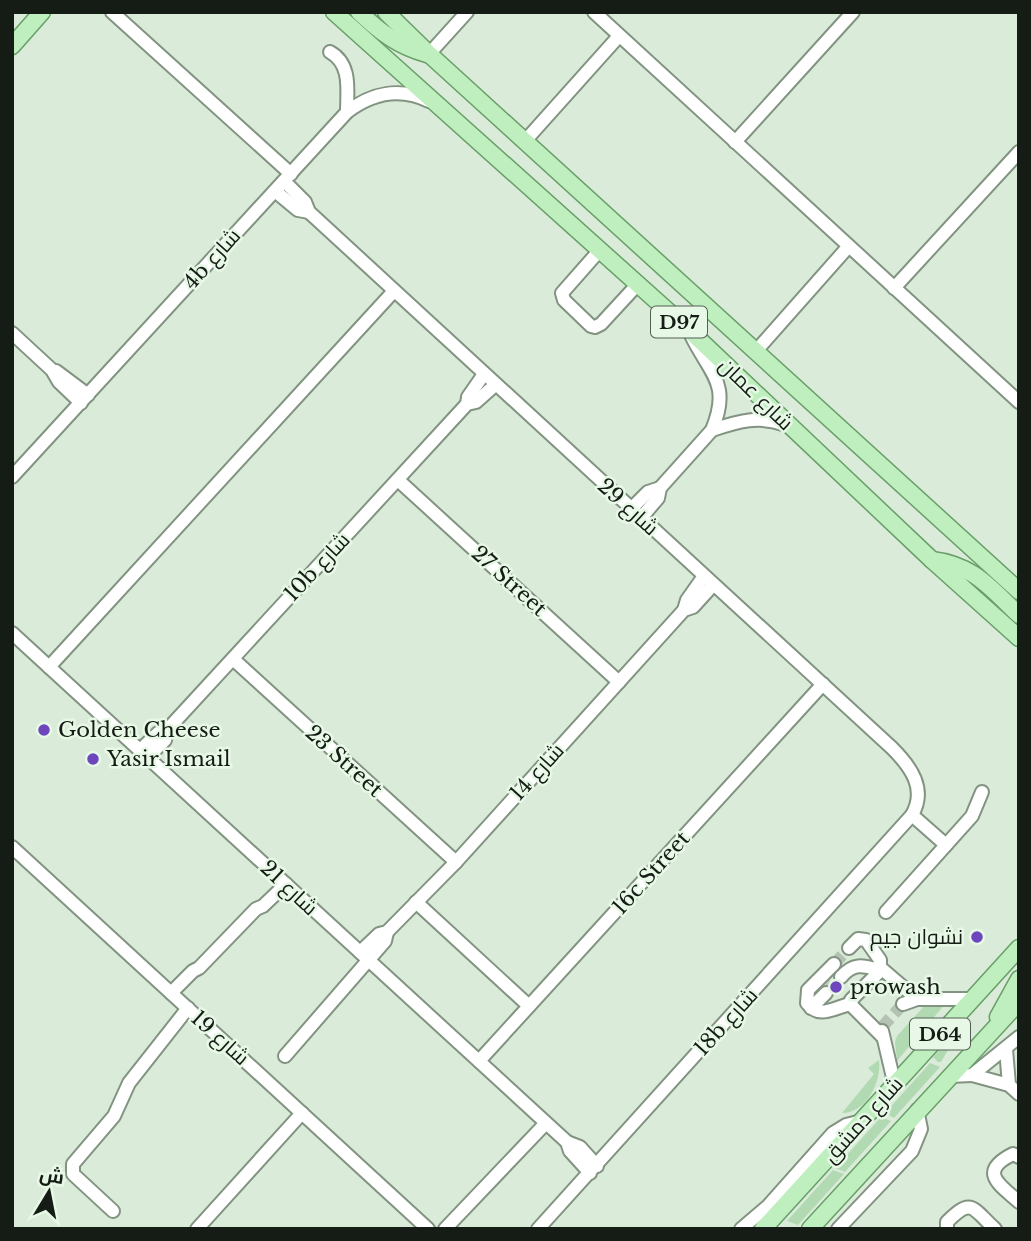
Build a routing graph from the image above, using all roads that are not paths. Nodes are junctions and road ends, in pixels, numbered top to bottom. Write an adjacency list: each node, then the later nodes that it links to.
1 (42, 12): 10 (main road)
2 (112, 12): 18 (street, شارع 29)
3 (334, 12): 13 (main road, شارع عمان / D97)
4 (359, 12): 12 (main road)
5 (386, 12): 12 (main road, شارع عمان / D97)
6 (467, 12): 12 (street)
7 (594, 12): 9 (street)
8 (853, 12): 16 (street)
9 (619, 36): 15 (street); 16 (street)
10 (12, 46)
11 (330, 52): 14 (street)
12 (429, 54): 15 (main road, شارع عمان / D97)
13 (436, 105): 14 (street, 4b شارع); 22 (main road, شارع عمان / D97)
14 (347, 112): 18 (street, 4b شارع)
15 (525, 141): 28 (main road, شارع عمان / D97)
16 (735, 142): 21 (street)
17 (1019, 152): 24 (street)
18 (287, 177): 19 (street, 4b شارع); 20 (street, شارع 29)
19 (275, 191): 20 (street, شارع 29); 31 (street, 4b شارع)
20 (310, 212): 25 (street, شارع 29)
21 (848, 247): 24 (street); 28 (street)
22 (599, 251): 23 (main road, شارع عمان / D97); 23 (street)
23 (638, 285): 26 (main road, شارع عمان / D97)
24 (894, 288): 32 (street)
25 (394, 291): 29 (street, شارع 29); 46 (street)
26 (689, 330): 34 (main road, شارع عمان / D97); 35 (street)
27 (12, 332): 31 (street)
28 (756, 351): 41 (main road, شارع عمان / D97)
29 (484, 374): 30 (street, شارع 29); 33 (street, 10b شارع)
30 (495, 385): 33 (street, 10b شارع); 38 (street, شارع 29)
31 (85, 399): 36 (street, 4b شارع)
32 (1019, 402)
33 (467, 404): 37 (street, 10b شارع)
34 (789, 426): 35 (street); 39 (main road, شارع عمان / D97)
35 (712, 430): 38 (street)
36 (12, 477)
37 (398, 480): 45 (street, 10b شارع); 47 (street, 27 Street)
38 (636, 514): 40 (street, شارع 29)
39 (932, 560): 42 (main road); 44 (main road, شارع عمان / D97)
40 (709, 580): 47 (street, شارع 14); 48 (street, شارع 29)
41 (1019, 590)
42 (1019, 615)
43 (12, 633): 46 (street, شارع 21)
44 (1019, 638)
45 (233, 659): 49 (street, 10b شارع); 54 (street, 23 Street)
46 (49, 667): 49 (street, شارع 21)
47 (619, 682): 54 (street, شارع 14)
48 (823, 684): 51 (street, شارع 29); 72 (street, 16c Street)
49 (144, 753): 55 (street, شارع 21)
50 (982, 792): 52 (street)
51 (912, 815): 52 (street); 89 (street, 18b شارع)
52 (946, 845): 57 (street)
53 (12, 848): 66 (street, شارع 19)
54 (456, 862): 56 (street, شارع 14)
55 (282, 881): 60 (street, شارع 21); 66 (street)
56 (416, 902): 60 (street, شارع 14); 72 (street)
57 (886, 912)
58 (849, 948): 62 (street)
59 (1019, 948): 68 (main road, شارع دمشق / D64)
60 (364, 956): 78 (street, شارع 14); 79 (street, شارع 21)
61 (834, 964): 74 (street)
62 (880, 970): 63 (street); 67 (street); 70 (street)
63 (841, 977)
64 (1019, 979): 75 (main road)
65 (825, 993): 74 (street)
66 (174, 996): 73 (street, شارع 19)
67 (917, 999): 68 (street); 71 (street)
68 (972, 999): 82 (main road, شارع دمشق / D64)
69 (1019, 1002): 75 (main road, شارع دمشق / D64)
70 (851, 1004): 74 (street); 82 (street)
71 (903, 1004)
72 (529, 1006): 79 (street, 16c Street)
73 (188, 1008): 85 (street, شارع 19); 91 (street)
74 (811, 1008)
75 (993, 1029): 81 (main road, شارع دمشق / D64)
76 (1019, 1037): 77 (street)
77 (1006, 1049): 80 (street); 83 (street)
78 (285, 1056)
79 (479, 1061): 87 (street, شارع 21)
80 (972, 1075): 81 (street); 83 (street)
81 (950, 1076): 84 (main road, شارع دمشق / D64)
82 (895, 1086): 86 (main road, شارع دمشق / D64)
83 (1014, 1090)
84 (917, 1110): 98 (main road, شارع دمشق / D64); 99 (street)
85 (302, 1113): 92 (street); 93 (street, شارع 19)
86 (862, 1121): 96 (street); 97 (main road, شارع دمشق / D64)
87 (546, 1123): 89 (street, شارع 21); 94 (street)
88 (1019, 1157): 90 (street)
89 (593, 1170): 95 (street, 18b شارع)
90 (1019, 1202)
91 (113, 1212)
92 (197, 1229)
93 (428, 1229)
94 (445, 1229)
95 (538, 1229)
96 (741, 1229)
97 (763, 1229)
98 (810, 1229)
99 (838, 1229)
100 (947, 1229): 101 (street)
101 (995, 1229)

